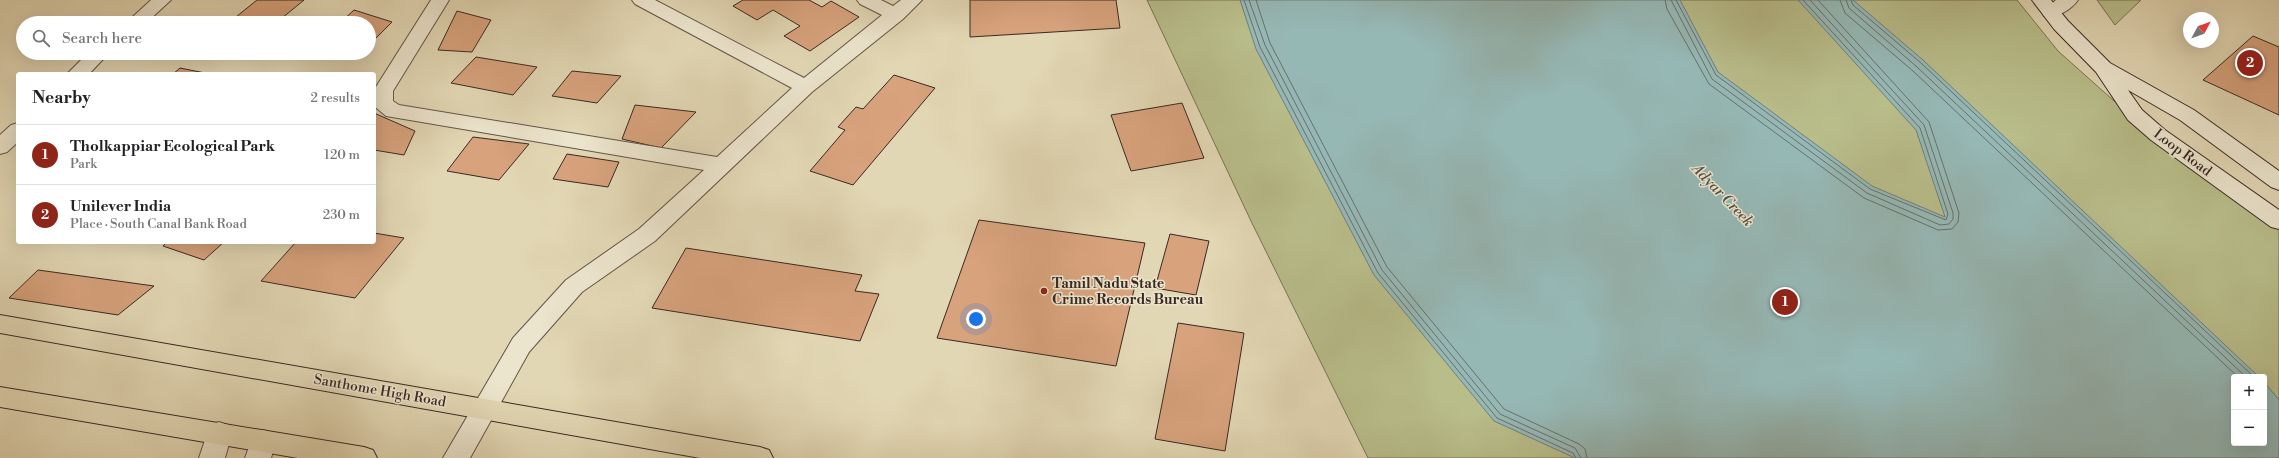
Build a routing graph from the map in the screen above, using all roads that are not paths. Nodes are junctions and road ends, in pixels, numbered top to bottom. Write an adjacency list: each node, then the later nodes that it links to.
1 (162, 0): 9 (street)
2 (440, 0): 16 (street)
3 (641, 0): 13 (street)
4 (866, 0): 8 (street)
5 (913, 0): 8 (street)
6 (2069, 0): 7 (street)
7 (2046, 6): 11 (street)
8 (896, 14): 13 (street)
9 (143, 16)
10 (92, 60): 12 (street)
11 (2103, 67): 17 (street); 18 (street, Loop Road)
12 (79, 72)
13 (805, 87): 16 (street)
14 (16, 132): 15 (street)
15 (0, 147)
16 (721, 165): 21 (street)
17 (2279, 182)
18 (2279, 221)
19 (0, 324): 21 (main road, Santhome High Road)
20 (0, 397): 22 (main road)
21 (485, 408): 26 (street); 27 (main road, Santhome High Road)
22 (219, 434): 23 (main road); 24 (street)
23 (260, 449): 25 (main road)
24 (212, 458)
25 (364, 458)
26 (456, 458)
27 (760, 458)

